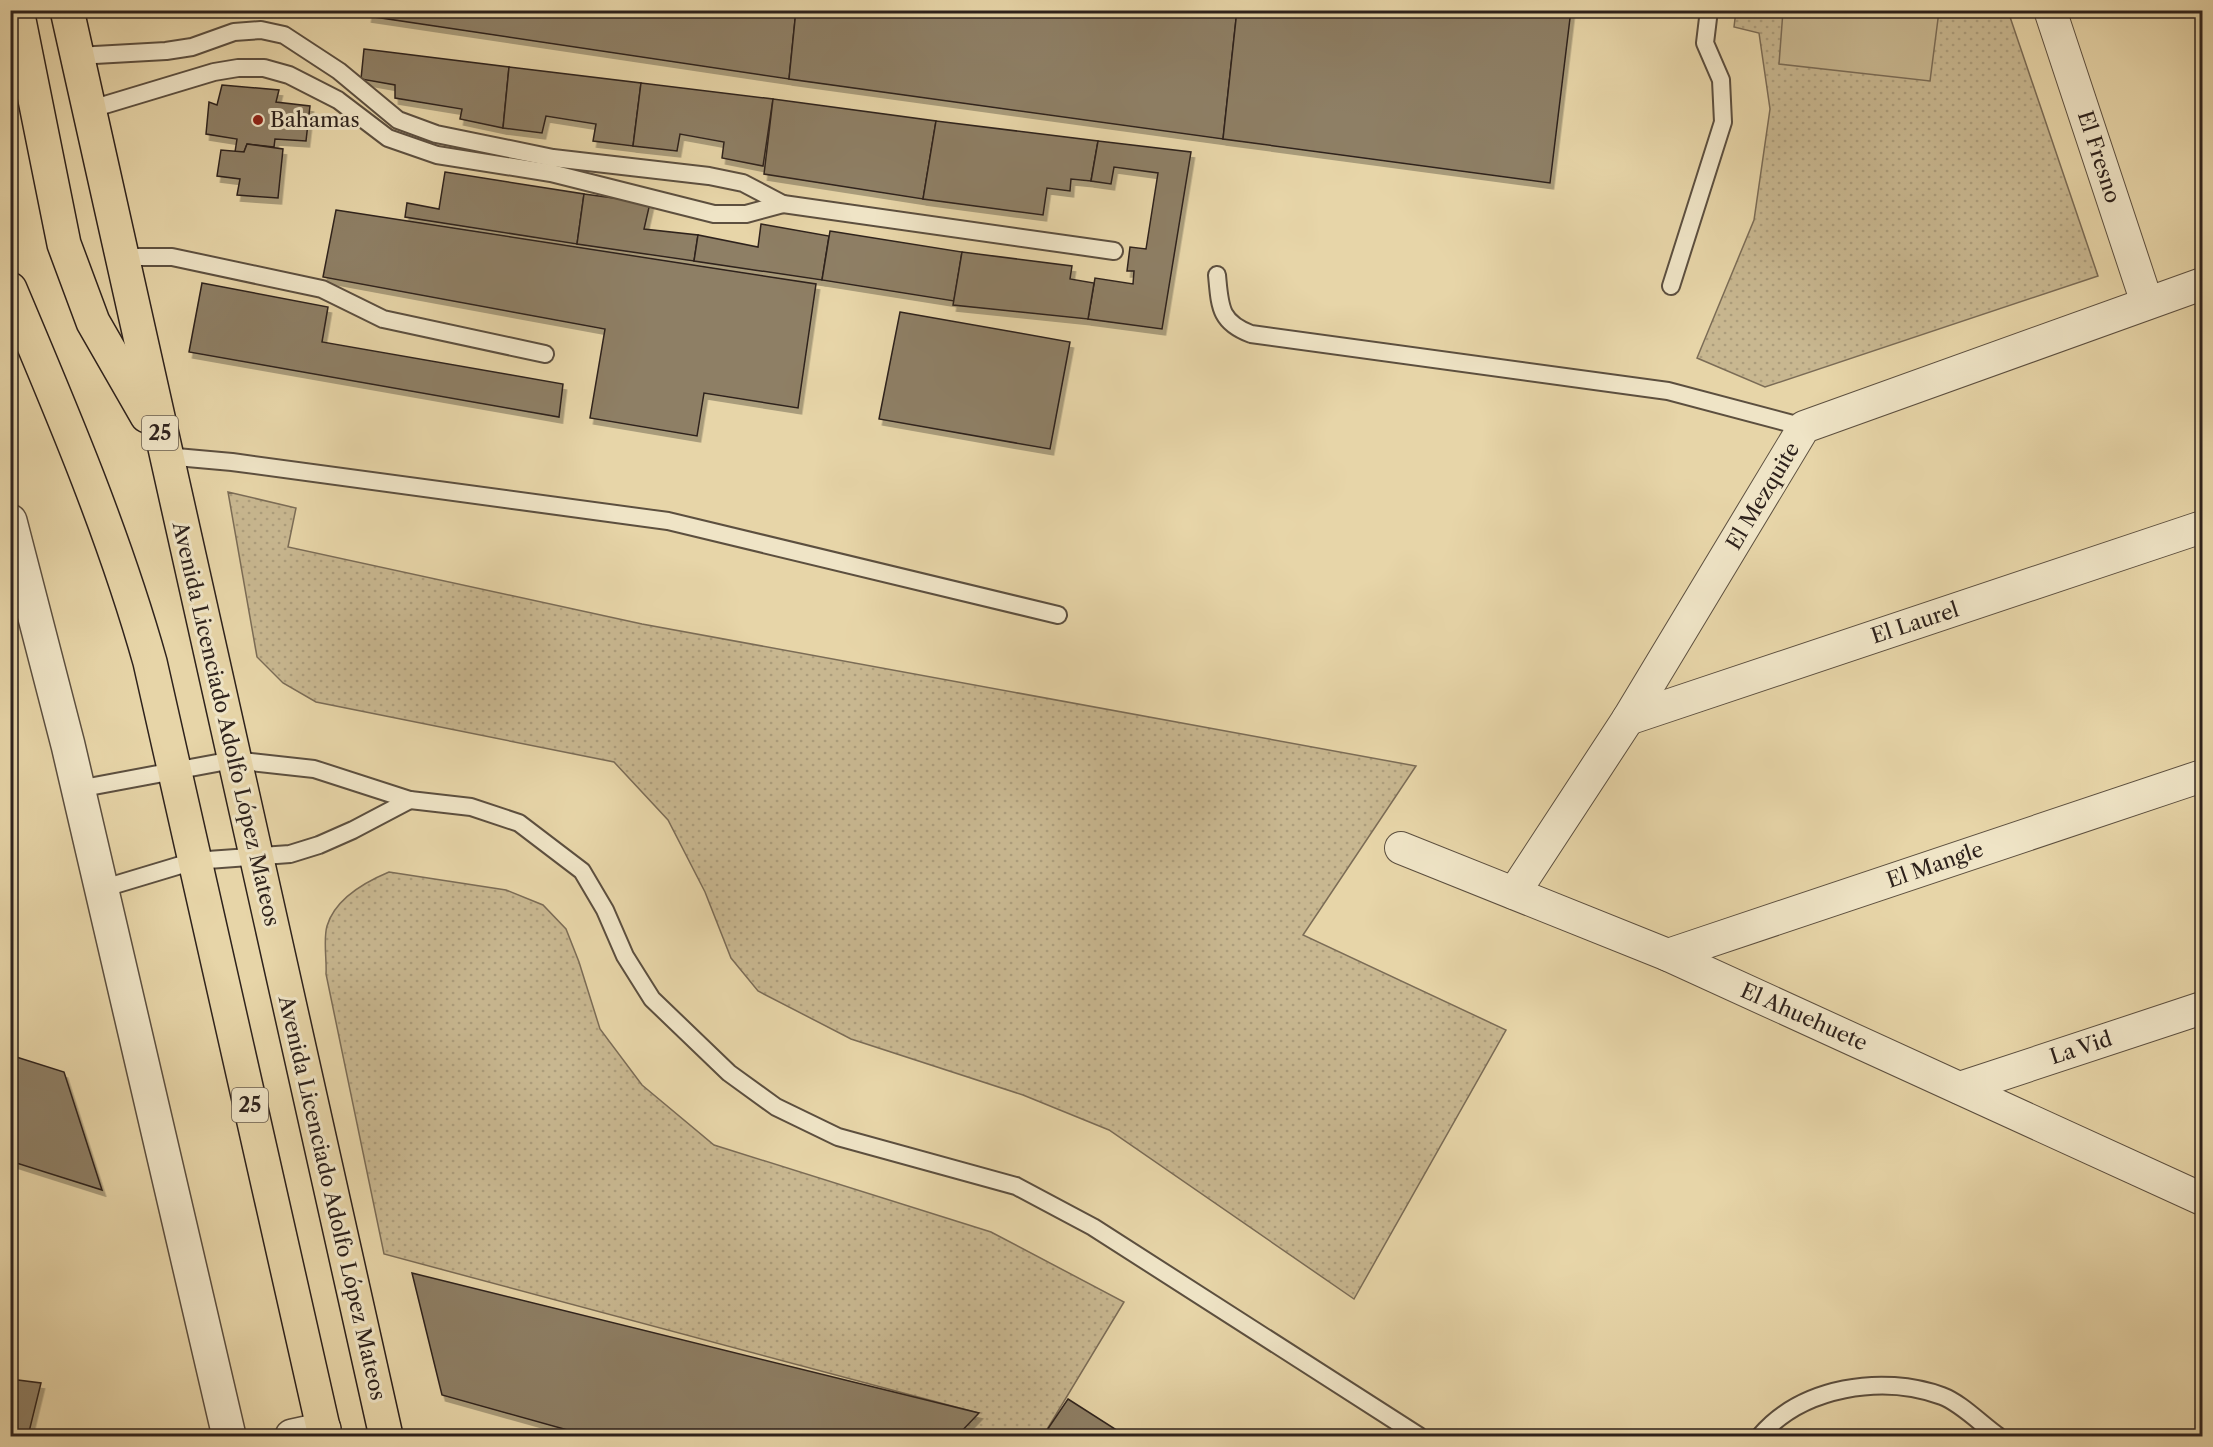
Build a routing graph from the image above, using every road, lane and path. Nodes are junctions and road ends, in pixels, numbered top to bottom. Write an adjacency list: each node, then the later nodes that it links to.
1 (17, 10): 17 (main road)
2 (67, 10): 5 (main road, Avenida Licenciado Adolfo López Mateos / 25)
3 (1709, 10): 12 (lane)
4 (2050, 10): 14 (street, El Fresno)
5 (77, 56): 6 (main road, Avenida Licenciado Adolfo López Mateos / 25); 7 (lane)
6 (88, 110): 7 (lane); 9 (main road, Avenida Licenciado Adolfo López Mateos / 25)
7 (783, 204): 8 (lane)
8 (1114, 251)
9 (121, 257): 15 (lane); 17 (main road, Avenida Licenciado Adolfo López Mateos / 25)
10 (1217, 276): 16 (lane)
11 (2202, 284): 14 (street, El Mezquite)
12 (1671, 286)
13 (10, 289): 23 (main road, 25)
14 (2147, 303): 16 (street, El Mezquite)
15 (545, 354)
16 (1804, 427): 21 (street, El Mezquite)
17 (164, 450): 20 (lane); 22 (main road, Avenida Licenciado Adolfo López Mateos / 25)
18 (10, 521): 25 (street)
19 (2202, 527): 21 (street, El Laurel)
20 (1058, 615)
21 (1628, 719): 31 (street, El Mezquite)
22 (233, 760): 23 (lane); 26 (lane); 28 (main road, Avenida Licenciado Adolfo López Mateos / 25)
23 (174, 773): 25 (lane); 29 (main road, 25)
24 (2202, 776): 32 (street, El Mangle)
25 (78, 789): 30 (street)
26 (410, 800): 28 (lane); 40 (lane)
27 (1401, 848): 31 (street, El Ahuehuete)
28 (256, 856): 29 (lane); 39 (main road, Avenida Licenciado Adolfo López Mateos / 25)
29 (194, 861): 30 (lane); 36 (main road, 25)
30 (102, 889): 37 (street)
31 (1514, 893): 32 (street, El Ahuehuete)
32 (1668, 955): 34 (street, El Ahuehuete)
33 (2202, 1008): 34 (street, La Vid)
34 (1960, 1088): 35 (street, El Ahuehuete)
35 (2202, 1199)
36 (324, 1433): 38 (street)
37 (229, 1437)
38 (292, 1437)
39 (386, 1437)
40 (1419, 1437)
41 (1760, 1437): 42 (lane)
42 (1998, 1437)

